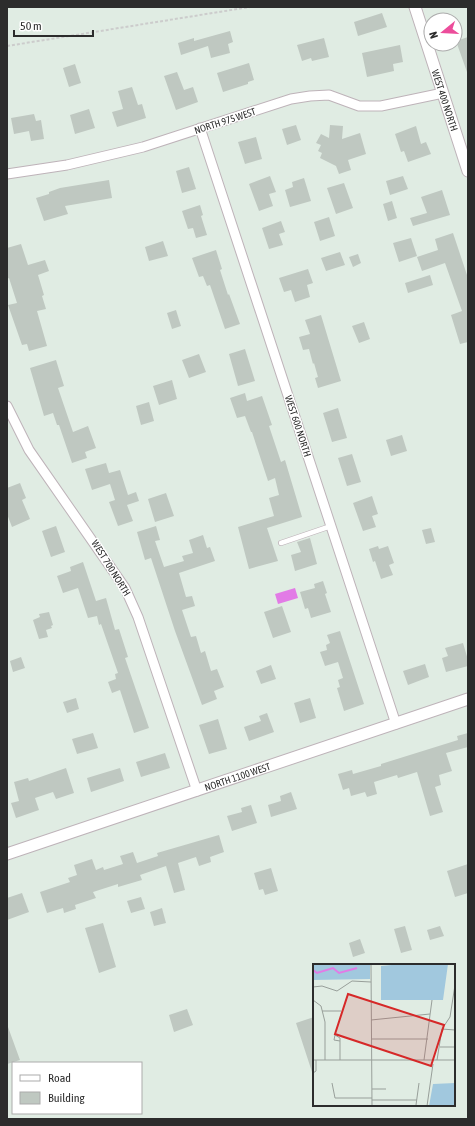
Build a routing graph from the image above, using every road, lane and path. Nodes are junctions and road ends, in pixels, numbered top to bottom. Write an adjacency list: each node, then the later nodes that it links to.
1 (250, 7): 3 (path)
2 (415, 7): 4 (street, WEST 400 NORTH)
3 (7, 46)
4 (443, 93): 5 (street, NORTH 975 WEST); 6 (street, WEST 400 NORTH)
5 (200, 128): 7 (street, NORTH 975 WEST); 9 (street, WEST 600 NORTH)
6 (468, 171)
7 (7, 174)
8 (7, 406): 13 (street, WEST 700 NORTH)
9 (331, 526): 10 (lane); 12 (street, WEST 600 NORTH)
10 (281, 543)
11 (468, 699): 12 (street, NORTH 1100 WEST)
12 (396, 724): 13 (street, NORTH 1100 WEST)
13 (197, 791): 14 (street, NORTH 1100 WEST)
14 (7, 854)

